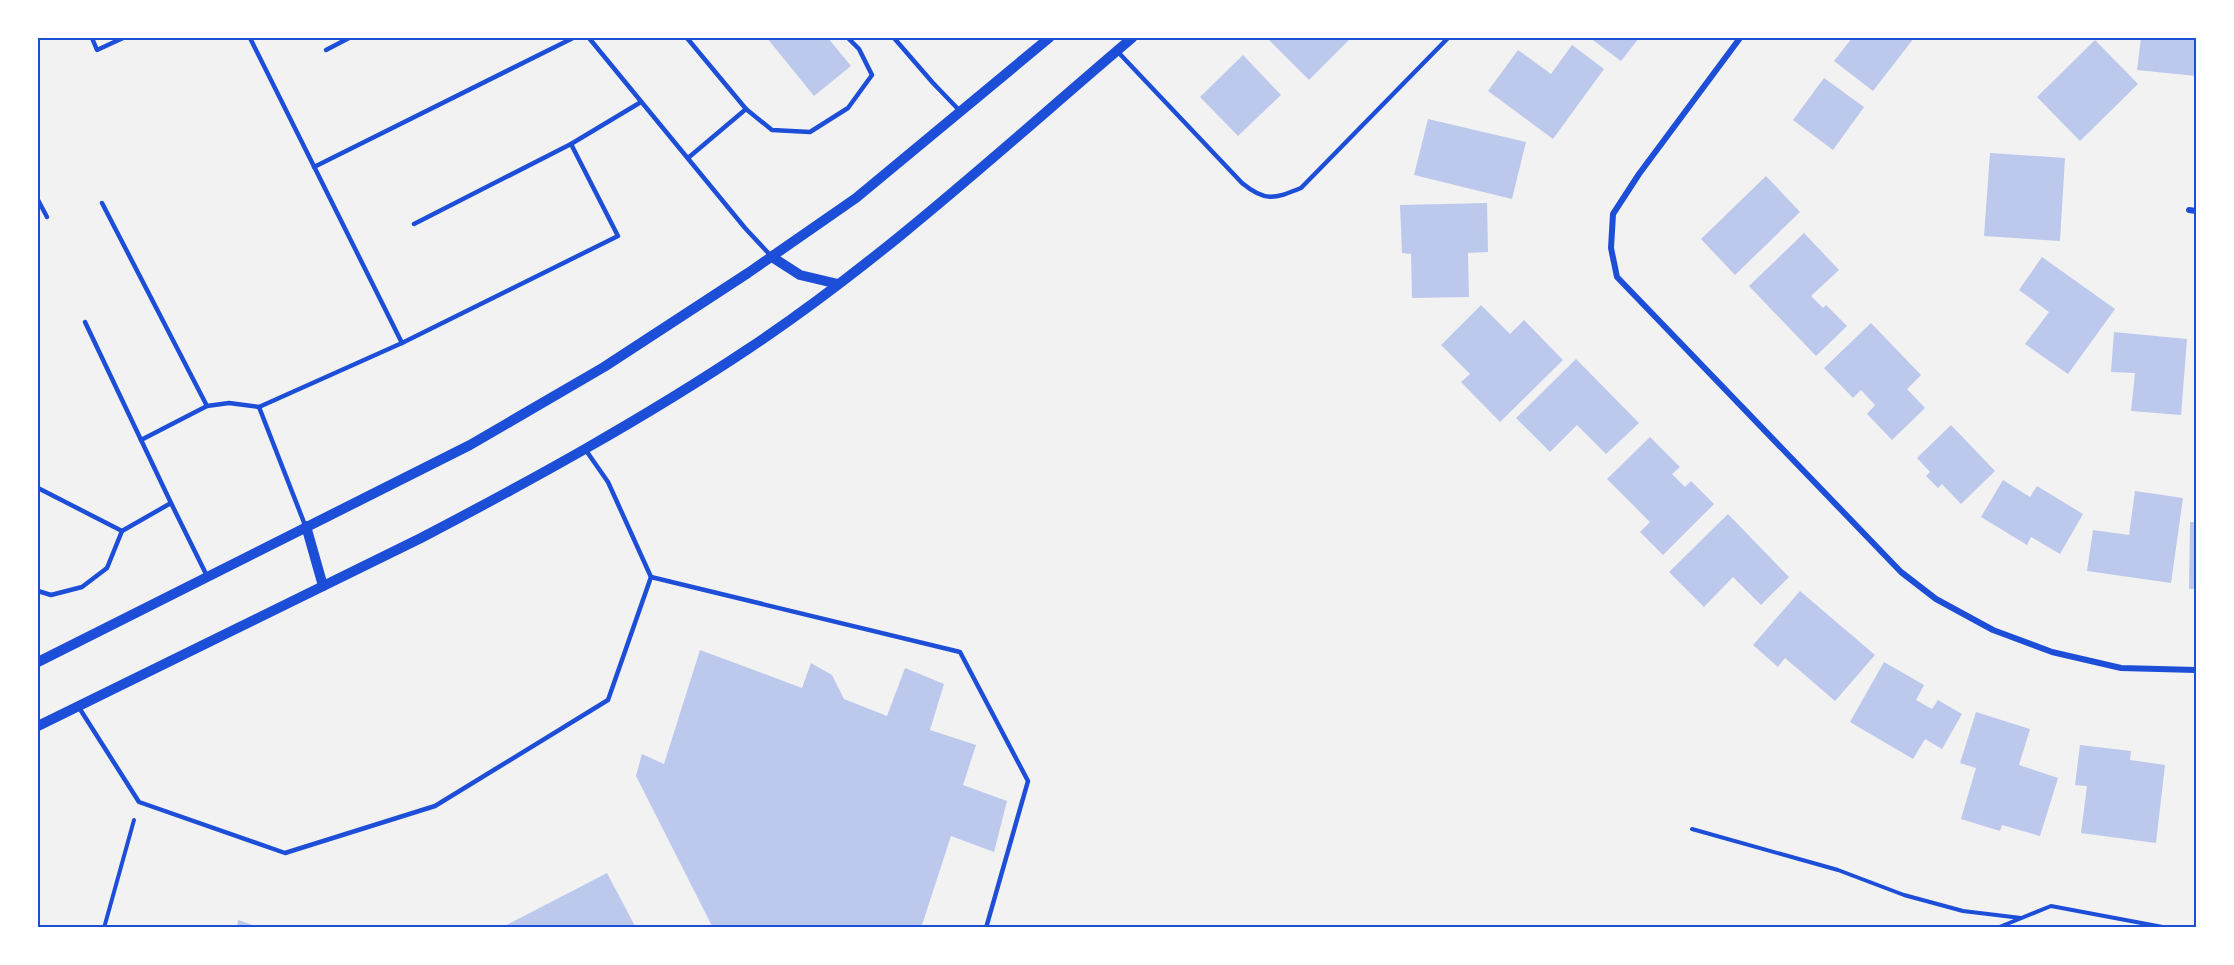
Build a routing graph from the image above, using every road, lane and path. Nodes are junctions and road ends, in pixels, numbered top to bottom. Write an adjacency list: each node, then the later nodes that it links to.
1 (92, 38): 2 (lane)
2 (123, 38)
3 (250, 38): 21 (lane)
4 (349, 38): 14 (lane)
5 (573, 38): 21 (lane)
6 (589, 38): 16 (lane)
7 (687, 38): 17 (lane)
8 (848, 38): 17 (lane)
9 (894, 38): 18 (lane)
10 (1049, 38): 18 (street)
11 (1132, 38): 15 (street)
12 (1448, 38): 15 (lane)
13 (1740, 38): 43 (street)
14 (326, 50)
15 (1117, 50): 27 (street)
16 (641, 102): 19 (lane); 20 (lane)
17 (746, 109): 20 (lane)
18 (961, 112): 26 (street)
19 (571, 144): 25 (lane); 29 (lane)
20 (688, 159): 26 (lane)
21 (314, 167): 29 (lane)
22 (38, 200): 24 (lane)
23 (102, 203): 30 (lane)
24 (47, 218)
25 (414, 225)
26 (772, 257): 27 (street); 36 (street)
27 (838, 284): 33 (street)
28 (85, 322): 32 (lane)
29 (402, 343): 31 (lane)
30 (207, 406): 31 (lane); 32 (lane)
31 (259, 407): 36 (lane)
32 (141, 440): 35 (lane)
33 (584, 448): 39 (lane); 40 (street)
34 (38, 488): 37 (lane)
35 (171, 503): 37 (lane); 38 (lane)
36 (306, 526): 38 (street); 40 (street)
37 (122, 531): 41 (lane)
38 (207, 576): 42 (street)
39 (651, 577): 46 (lane); 50 (lane)
40 (323, 586): 44 (street)
41 (38, 591)
42 (38, 662)
43 (2196, 670)
44 (78, 706): 45 (street); 46 (lane)
45 (38, 726)
46 (139, 802): 49 (path)
47 (1692, 829): 48 (path)
48 (2021, 918): 51 (path); 52 (path)
49 (104, 927)
50 (986, 927)
51 (1998, 927)
52 (2168, 927)

